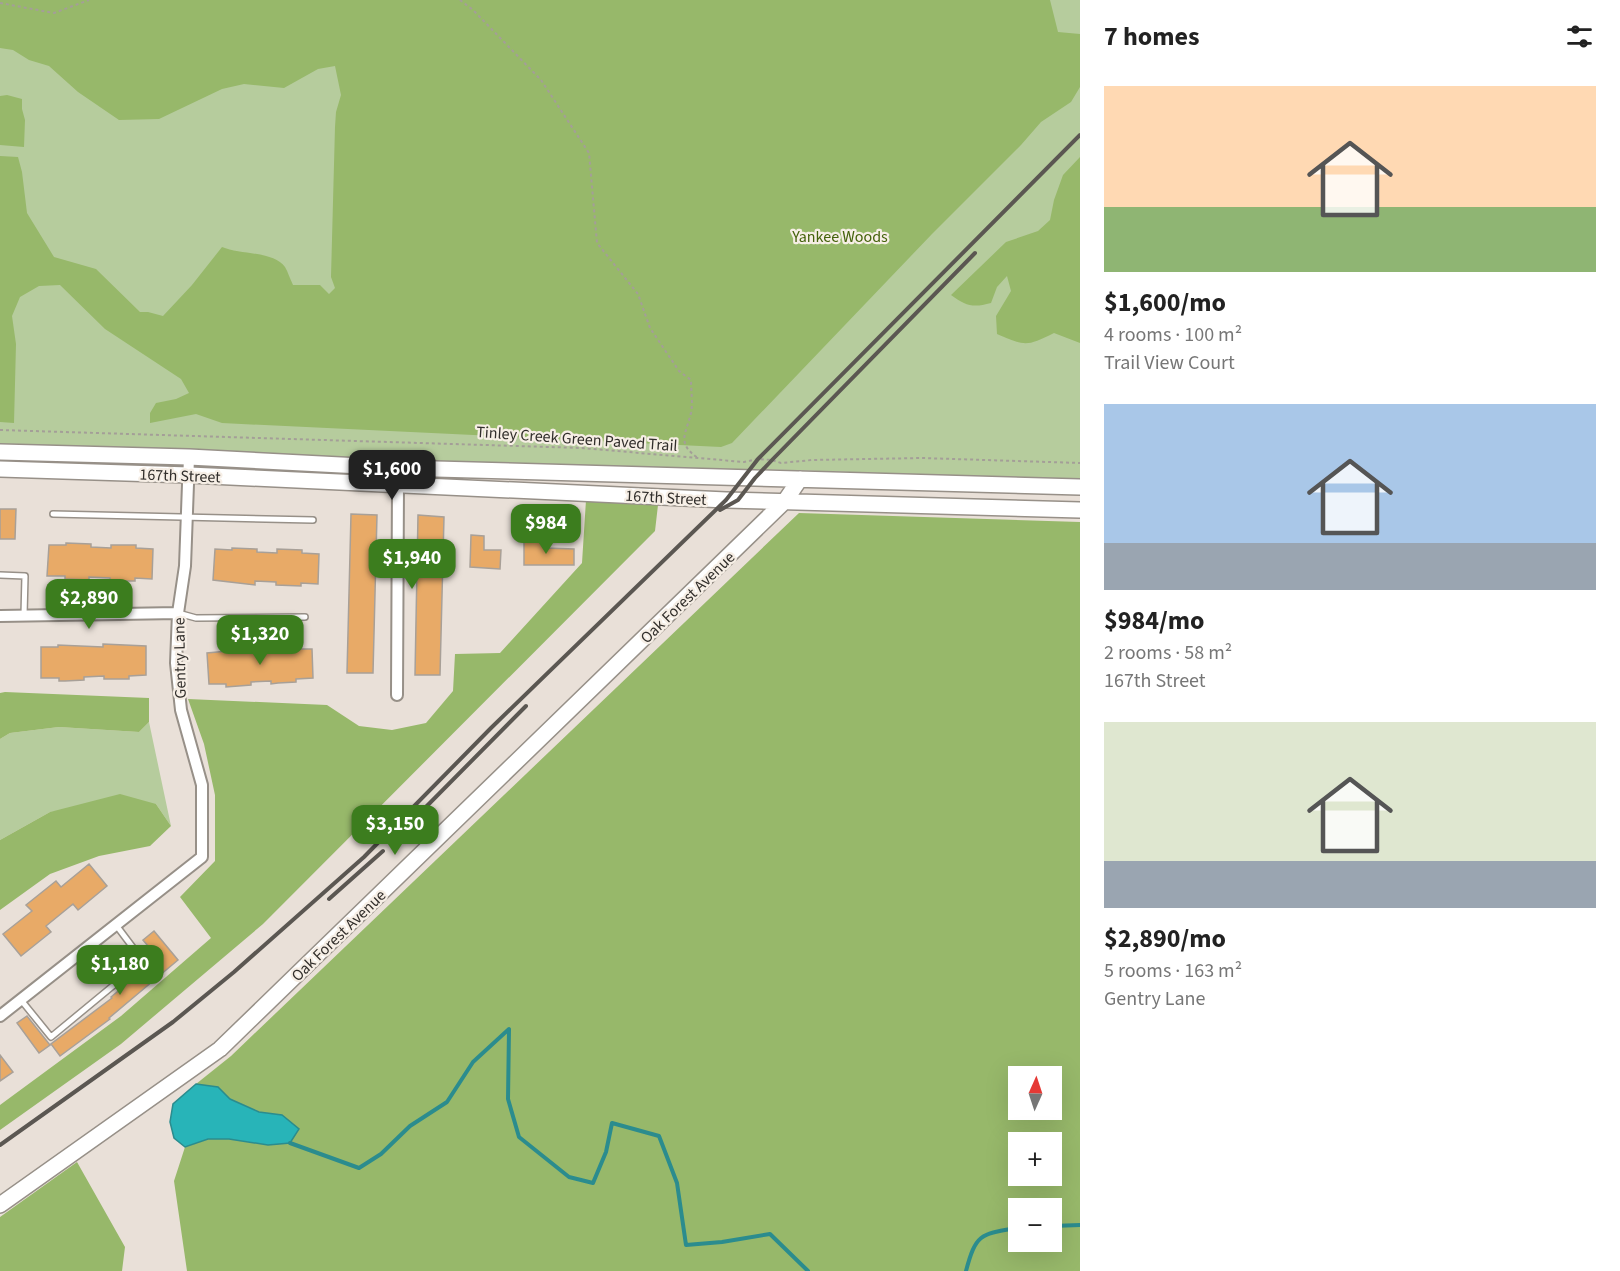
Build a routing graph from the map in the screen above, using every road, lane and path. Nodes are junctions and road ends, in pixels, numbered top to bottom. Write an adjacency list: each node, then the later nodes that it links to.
1 (89, 0): 3 (path)
2 (460, 0): 7 (path)
3 (0, 3)
4 (0, 430): 7 (path, Tinley Creek Green Paved Trail)
5 (0, 452): 6 (main road, 167th Street)
6 (189, 457): 10 (street, Gentry Lane); 11 (main road, 167th Street)
7 (701, 459): 8 (path, Tinley Creek Green Paved Trail)
8 (1080, 463)
9 (0, 469): 10 (main road, 167th Street)
10 (189, 475): 12 (main road, 167th Street); 17 (street, Gentry Lane)
11 (800, 479): 13 (main road, 167th Street); 14 (main road, Oak Forest Avenue)
12 (398, 484): 14 (main road, 167th Street); 24 (street)
13 (1080, 487)
14 (785, 501): 15 (main road, 167th Street); 28 (main road, Oak Forest Avenue)
15 (1080, 510)
16 (53, 514): 17 (lane)
17 (188, 517): 18 (lane); 20 (street, Gentry Lane)
18 (313, 520)
19 (0, 575): 22 (lane)
20 (178, 614): 22 (street); 23 (lane); 25 (street, Gentry Lane)
21 (0, 615): 22 (street)
22 (24, 616)
23 (305, 618)
24 (397, 695)
25 (116, 925): 26 (street); 26 (lane)
26 (21, 1000): 27 (street)
27 (0, 1016)
28 (0, 1205)

